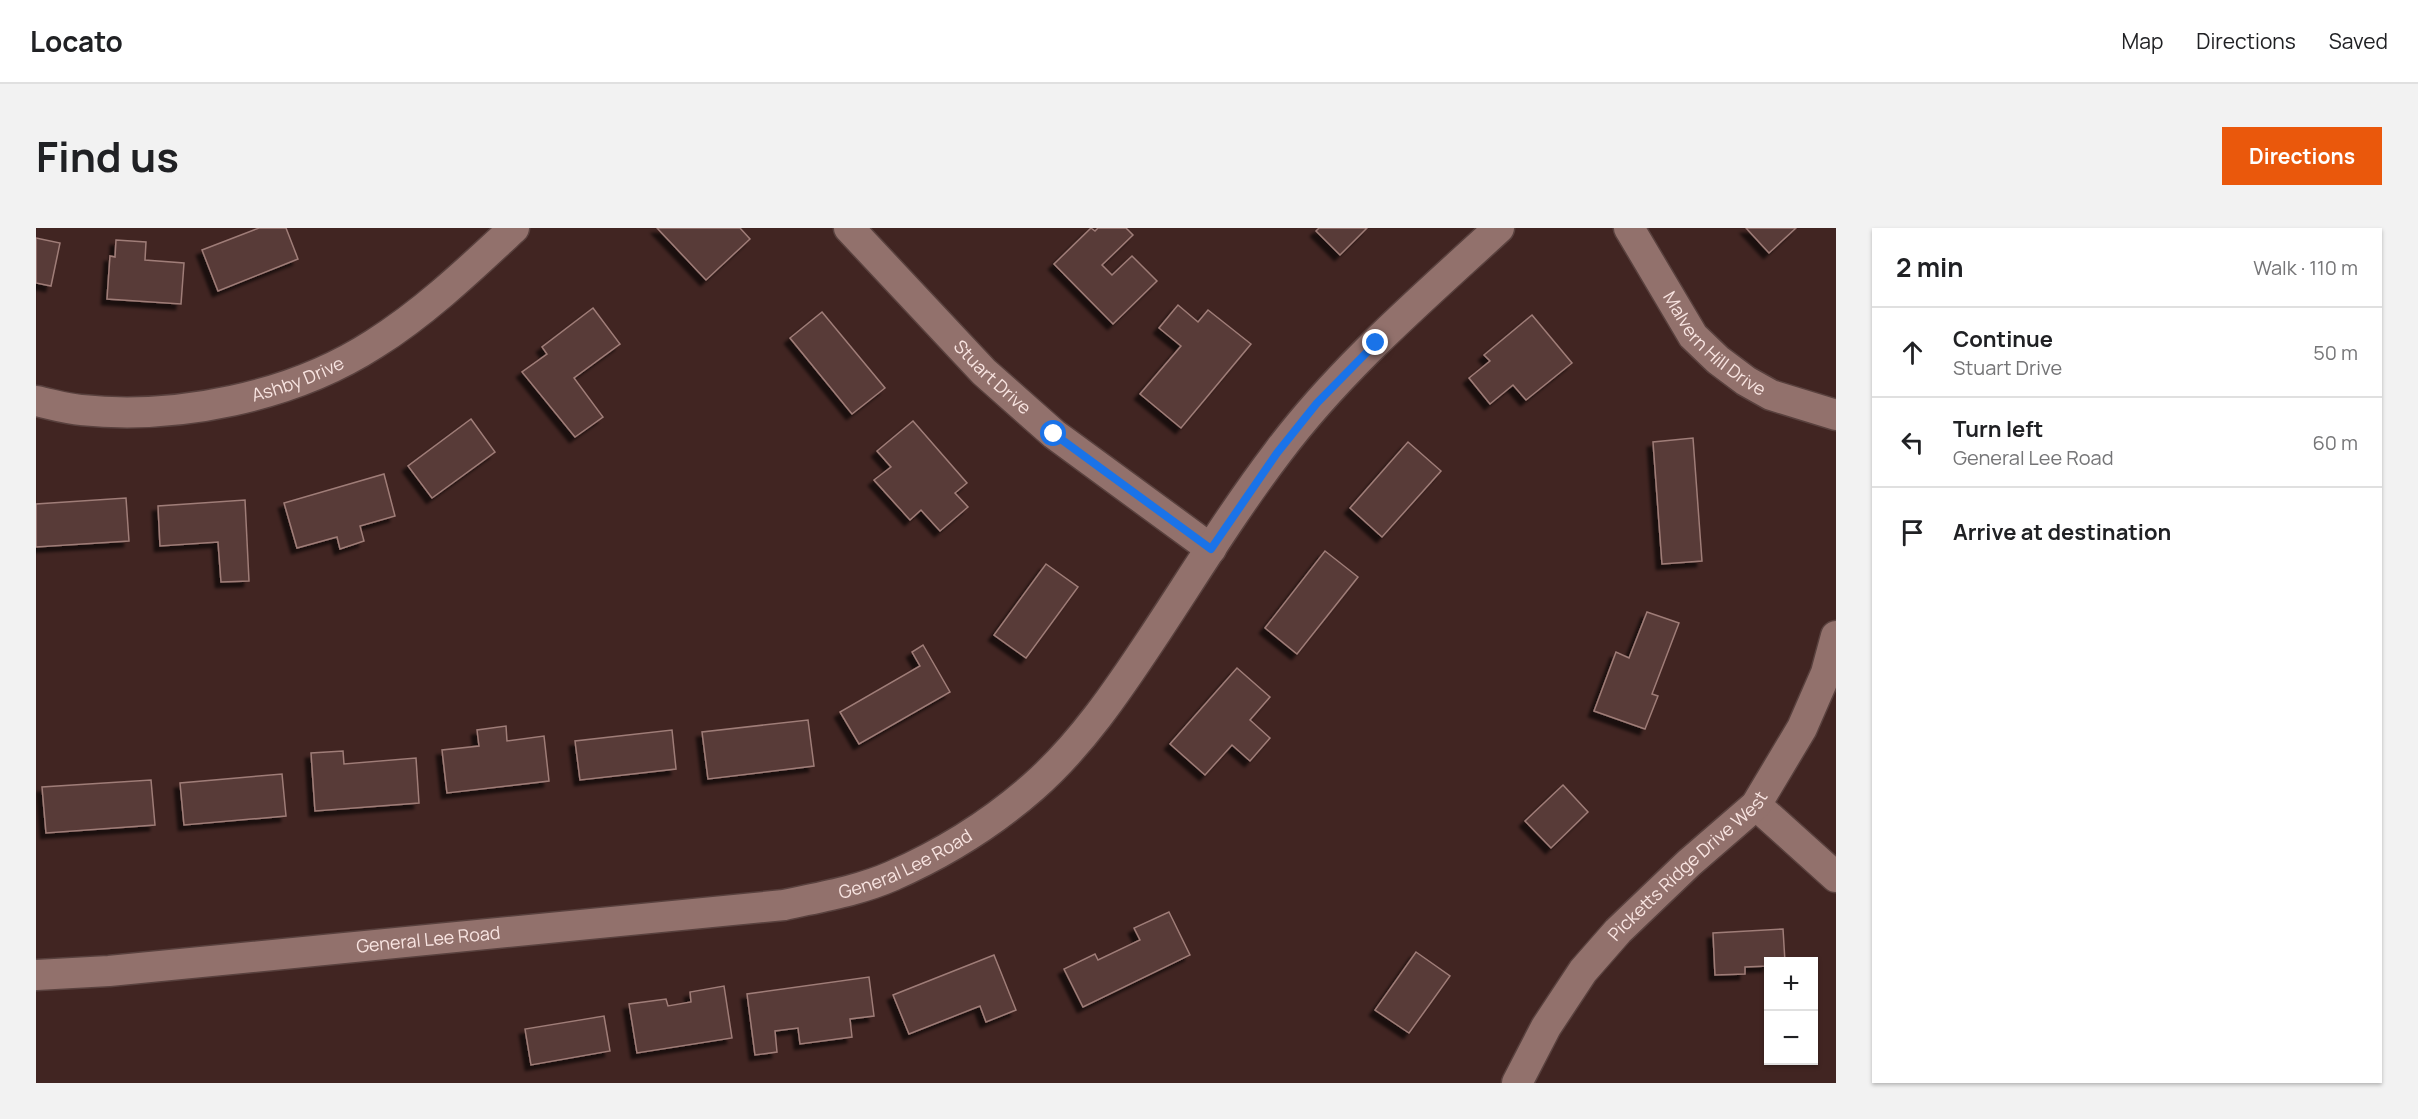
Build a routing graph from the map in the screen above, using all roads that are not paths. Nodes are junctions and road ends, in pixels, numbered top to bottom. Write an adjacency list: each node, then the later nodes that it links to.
1 (514, 228): 5 (street, Ashby Drive)
2 (849, 228): 7 (street, Stuart Drive)
3 (1498, 228): 7 (street, General Lee Road)
4 (1629, 228): 6 (street, Malvern Hill Drive)
5 (36, 401)
6 (1836, 414)
7 (1211, 549): 11 (street, General Lee Road)
8 (1836, 636): 9 (street, Picketts Ridge Drive West)
9 (1756, 804): 10 (street); 12 (street, Picketts Ridge Drive West)
10 (1836, 878)
11 (36, 975)
12 (1517, 1083)

